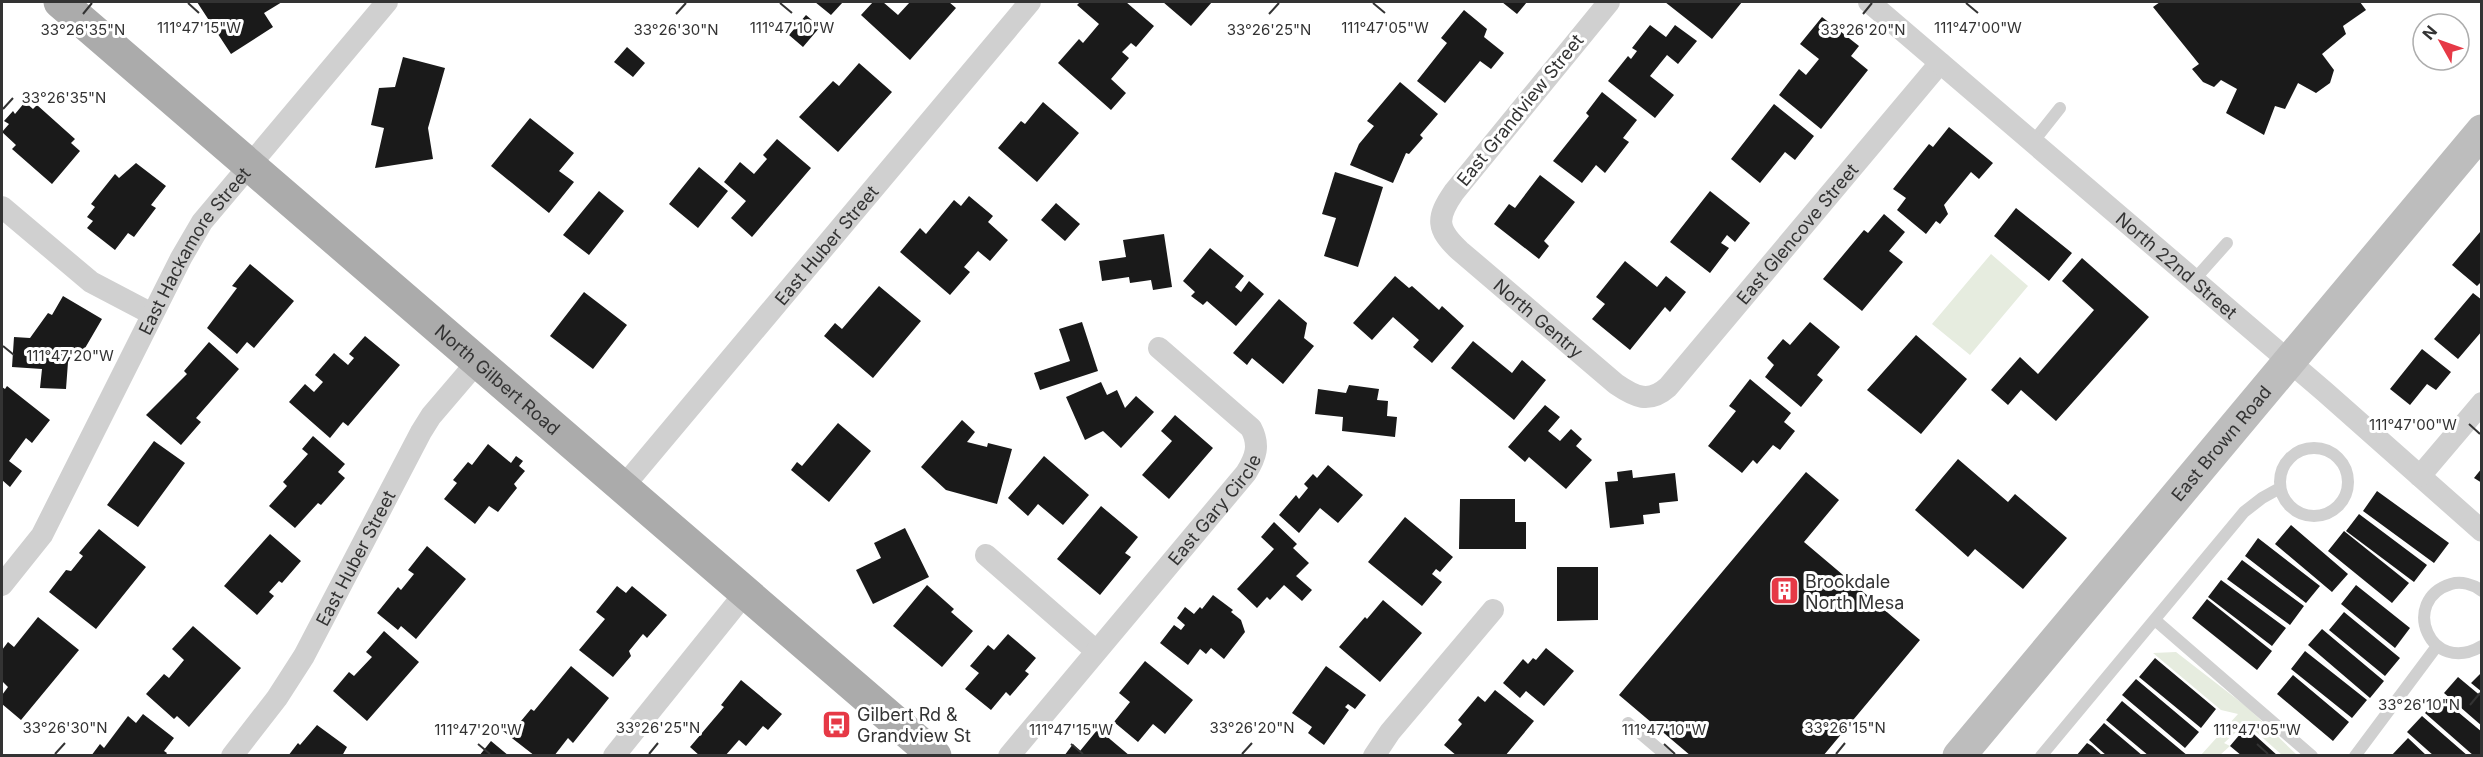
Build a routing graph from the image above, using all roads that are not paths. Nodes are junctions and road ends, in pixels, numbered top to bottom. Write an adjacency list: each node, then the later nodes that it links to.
1 (60, 2): 10 (main road, North Gilbert Road)
2 (387, 2): 10 (street, East Hackamore Street)
3 (1030, 2): 22 (street, East Huber Street)
4 (1609, 2): 12 (street, East Grandview Street)
5 (1869, 2): 6 (street, North 22nd Street)
6 (1940, 63): 9 (street, North 22nd Street); 19 (street, East Glencove Street)
7 (2060, 108): 9 (lane)
8 (2481, 131): 18 (main road, East Brown Road)
9 (2033, 142): 14 (street, North 22nd Street)
10 (250, 165): 15 (street, East Hackamore Street); 17 (main road, North Gilbert Road)
11 (2, 207): 15 (street)
12 (1440, 224): 19 (street, North Gentry)
13 (2227, 243): 14 (lane)
14 (2194, 280): 18 (street, North 22nd Street)
15 (152, 314): 26 (street, East Hackamore Street)
16 (1159, 348): 33 (street, East Gary Circle)
17 (477, 361): 22 (main road, North Gilbert Road); 35 (street, East Huber Street)
18 (2289, 362): 21 (street, North 22nd Street); 41 (main road, East Brown Road)
19 (1648, 398)
20 (2481, 403): 21 (street)
21 (2420, 477): 24 (street, North 22nd Street)
22 (623, 487): 28 (main road, North Gilbert Road)
23 (2280, 488): 23 (lane); 30 (lane)
24 (2481, 531)
25 (986, 555): 33 (street)
26 (2, 585)
27 (2481, 591): 31 (lane)
28 (746, 592): 36 (street); 37 (main road, North Gilbert Road)
29 (1493, 610): 39 (street)
30 (2155, 620): 42 (lane); 43 (lane)
31 (2437, 646): 32 (lane); 44 (lane)
32 (2481, 646)
33 (1096, 651): 38 (street, East Gary Circle)
34 (1628, 723): 40 (lane)
35 (231, 756)
36 (614, 756)
37 (935, 756)
38 (1009, 756)
39 (1374, 756)
40 (1667, 756)
41 (1959, 756)
42 (2041, 756)
43 (2312, 756)
44 (2355, 756)

